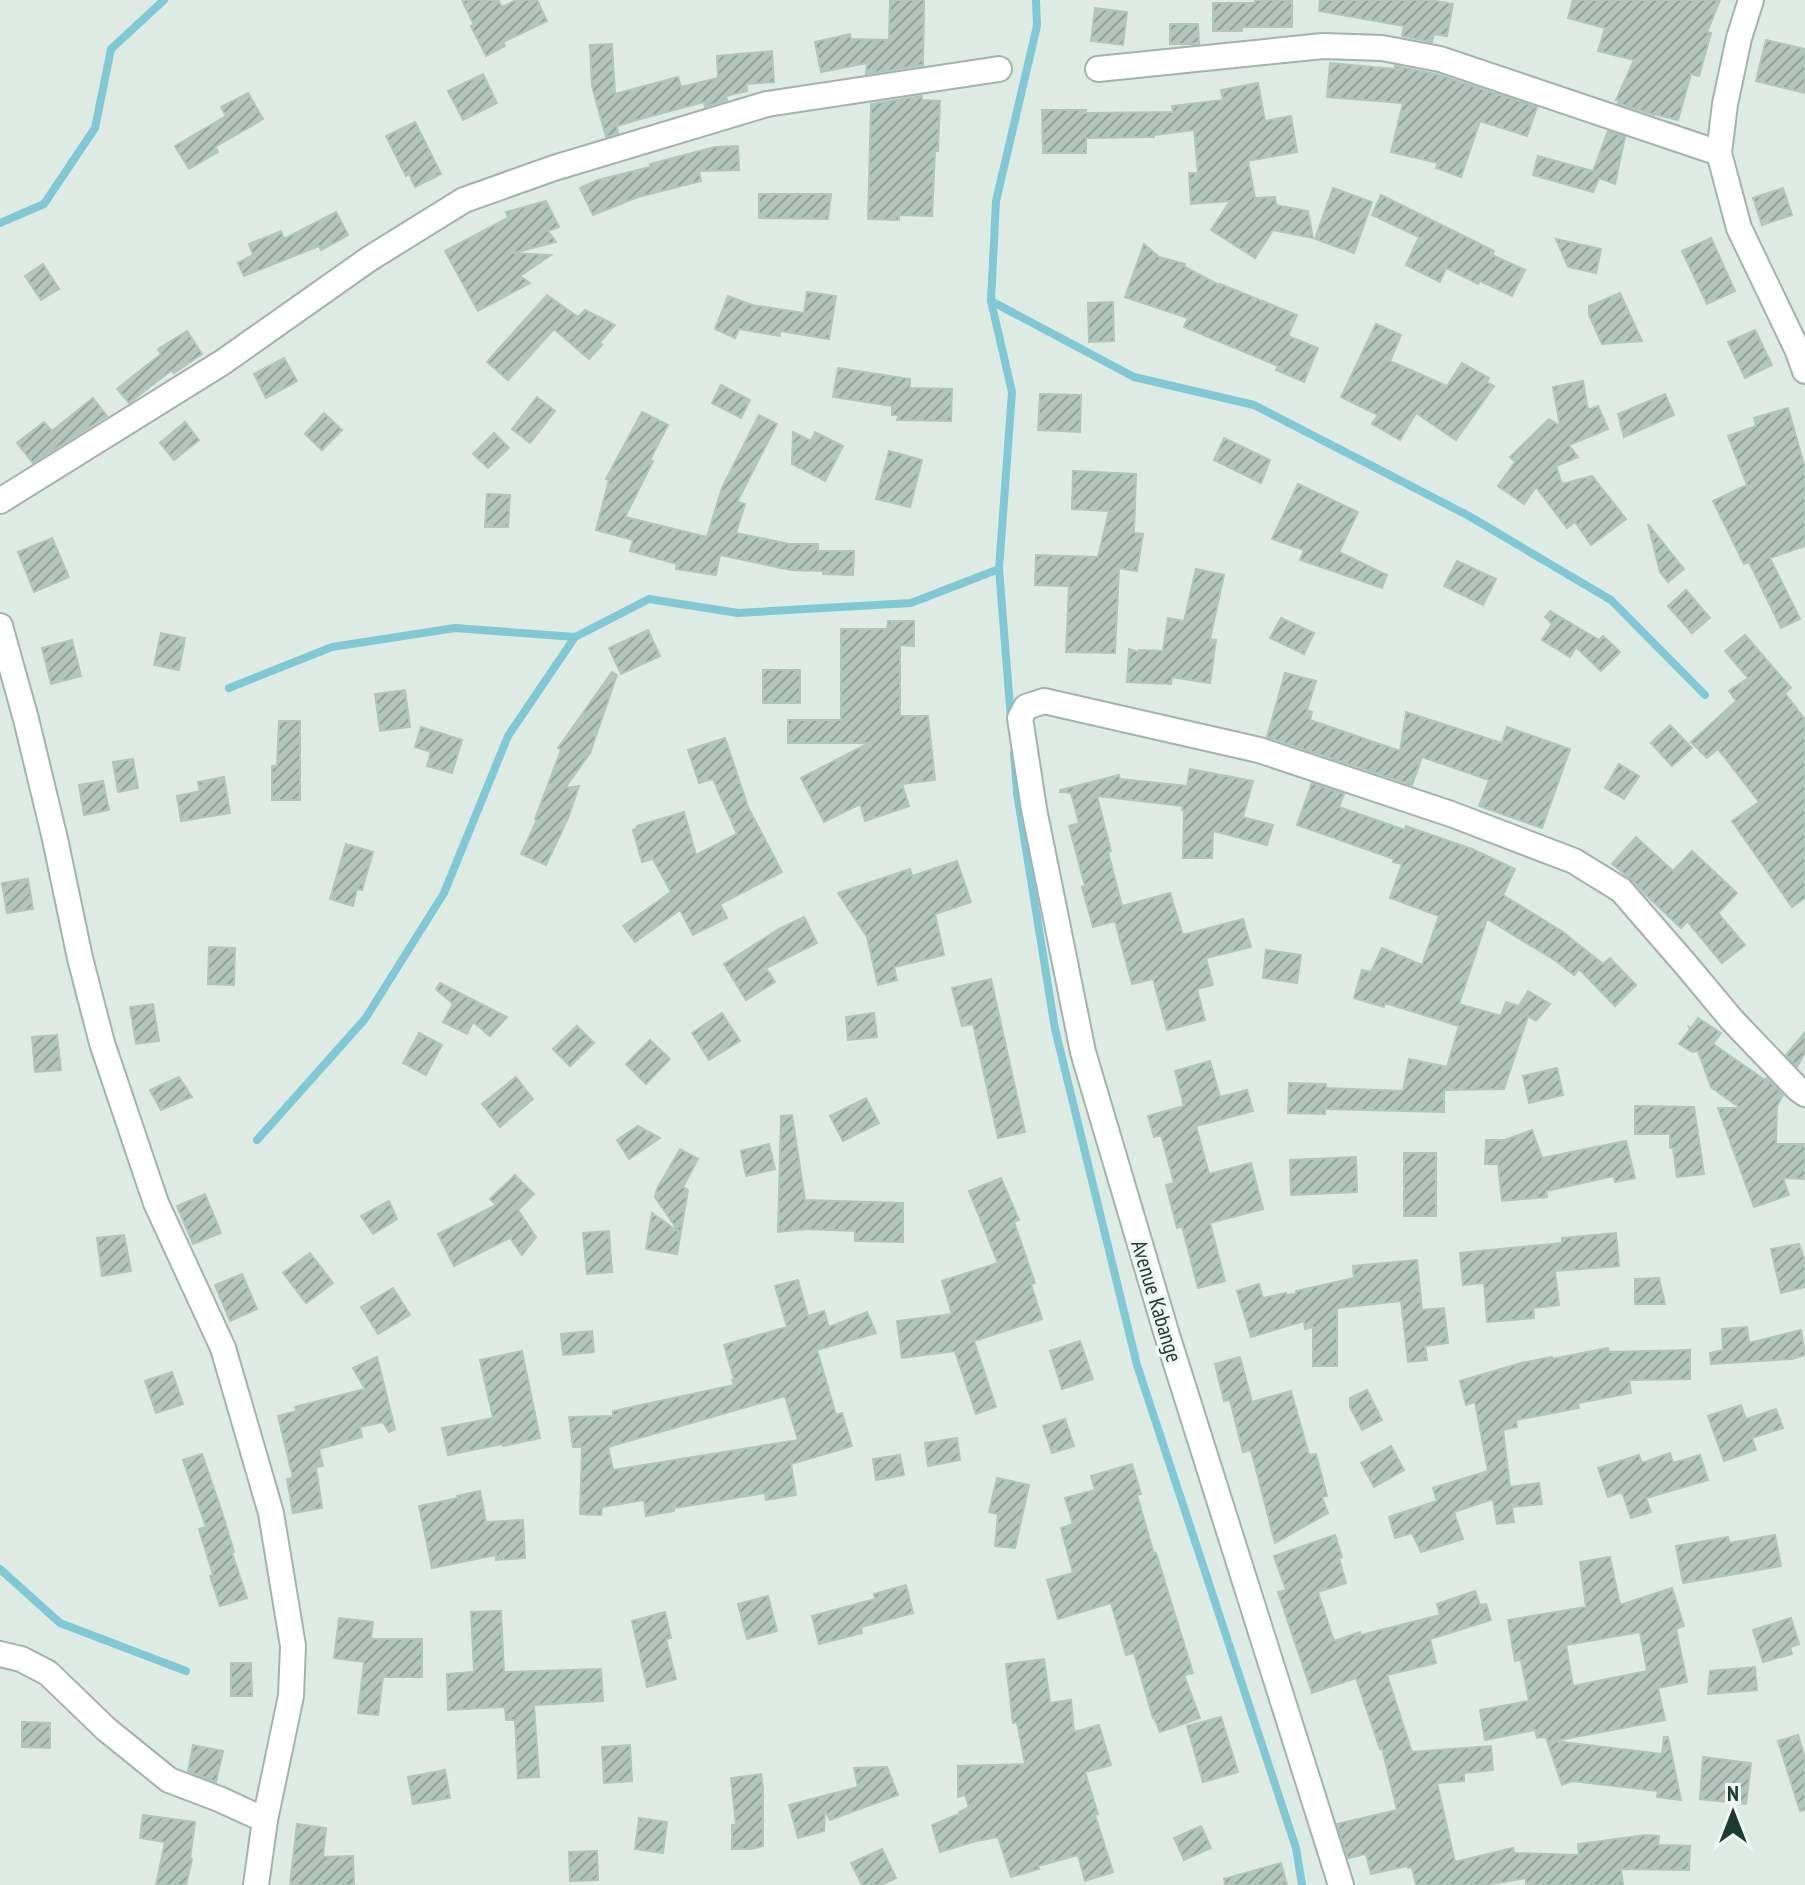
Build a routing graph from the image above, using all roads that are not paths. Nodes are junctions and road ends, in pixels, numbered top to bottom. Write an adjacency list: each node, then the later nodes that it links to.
1 (1751, 0): 4 (street)
2 (999, 69): 6 (street)
3 (1098, 69): 4 (street)
4 (1719, 153): 5 (street)
5 (1805, 371)
6 (0, 501)
7 (0, 626): 10 (street)
8 (1805, 1094): 12 (street, Avenue Kabange)
9 (0, 1654): 10 (street)
10 (265, 1820): 11 (street)
11 (256, 1885)
12 (1341, 1885)

